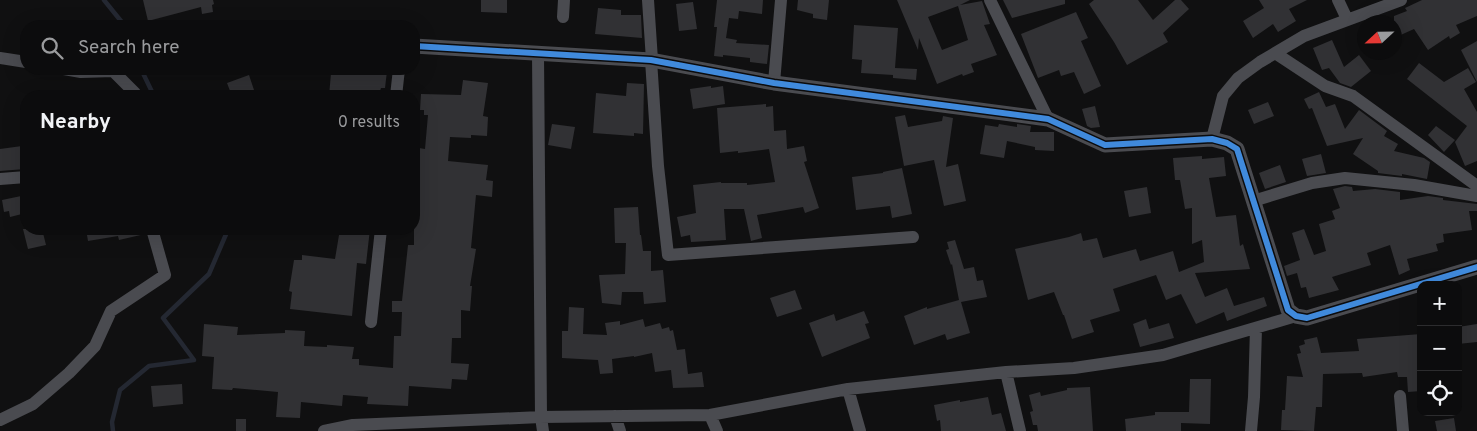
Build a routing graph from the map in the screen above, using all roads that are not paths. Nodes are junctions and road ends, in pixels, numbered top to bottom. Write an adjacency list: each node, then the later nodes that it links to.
1 (564, 0): 7 (street)
2 (648, 0): 13 (street)
3 (781, 0): 17 (street)
4 (990, 0): 20 (street)
5 (1338, 0): 8 (street)
6 (1401, 0): 8 (street)
7 (563, 17)
8 (1347, 20): 10 (street)
9 (420, 46): 11 (street)
10 (1275, 53): 21 (street); 24 (street)
11 (538, 54): 13 (street); 39 (street)
12 (0, 58): 14 (street)
13 (651, 60): 17 (street); 29 (street)
14 (20, 61)
15 (119, 75): 18 (street)
16 (398, 75): 19 (street)
17 (774, 83): 20 (street)
18 (132, 90)
19 (397, 90)
20 (1048, 119): 21 (street)
21 (1212, 139): 26 (street)
22 (20, 177): 23 (street)
23 (0, 179)
24 (1477, 186)
25 (1477, 196): 26 (street)
26 (1253, 201): 31 (street)
27 (154, 235): 40 (street)
28 (380, 235): 32 (street)
29 (913, 237)
30 (1477, 267): 31 (street)
31 (1296, 316): 33 (street)
32 (371, 322)
33 (1256, 328): 34 (street); 47 (street)
34 (1006, 372): 35 (street); 46 (street)
35 (848, 389): 37 (street); 45 (street)
36 (1400, 396): 48 (street)
37 (710, 415): 38 (street); 44 (street)
38 (615, 416): 39 (street); 43 (street)
39 (541, 417): 41 (street); 42 (street)
40 (0, 420)
41 (324, 431)
42 (543, 431)
43 (620, 431)
44 (717, 431)
45 (860, 431)
46 (1020, 431)
47 (1251, 431)
48 (1404, 431)

